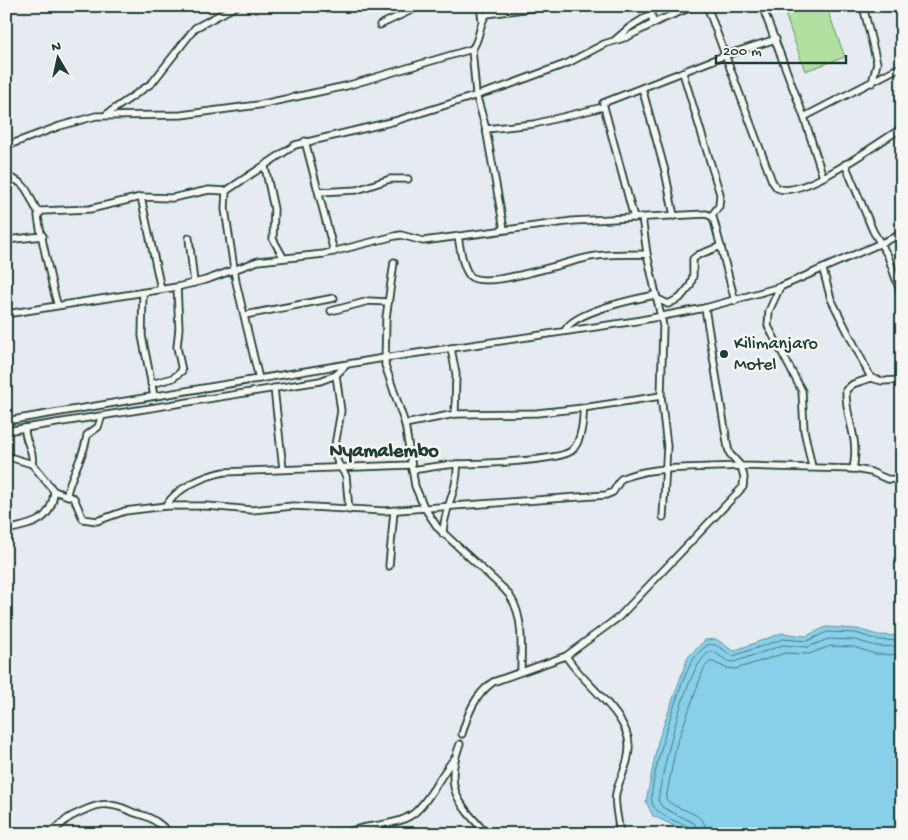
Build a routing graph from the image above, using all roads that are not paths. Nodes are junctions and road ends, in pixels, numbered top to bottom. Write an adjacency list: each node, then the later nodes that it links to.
1 (236, 6): 24 (street)
2 (420, 6): 13 (street)
3 (480, 6): 11 (street)
4 (546, 6): 11 (street)
5 (650, 6): 10 (street)
6 (694, 6): 12 (street)
7 (707, 6): 17 (street)
8 (762, 6): 14 (street)
9 (863, 6): 20 (street)
10 (651, 14): 12 (street); 15 (street)
11 (482, 20): 16 (street)
12 (654, 23): 15 (street)
13 (380, 25)
14 (776, 39): 17 (street); 25 (street)
15 (614, 41): 22 (street)
16 (472, 49): 22 (street); 24 (street)
17 (726, 55): 19 (street); 33 (street)
18 (902, 66): 20 (street)
19 (683, 73): 21 (street); 39 (street)
20 (872, 83): 25 (street)
21 (642, 88): 23 (street); 40 (street)
22 (476, 94): 27 (street); 28 (street)
23 (603, 108): 27 (street); 42 (street)
24 (105, 115): 29 (street)
25 (804, 117): 33 (street)
26 (902, 128): 30 (street)
27 (486, 129): 43 (street)
28 (305, 141): 31 (street); 36 (street)
29 (6, 146)
30 (845, 164): 33 (street); 49 (street)
31 (265, 167): 35 (street); 53 (street)
32 (6, 176): 38 (street)
33 (823, 177)
34 (408, 179): 36 (street)
35 (226, 191): 37 (street); 55 (street)
36 (319, 192): 51 (street)
37 (141, 197): 38 (street); 60 (street)
38 (39, 213): 45 (street)
39 (712, 215): 40 (street); 50 (street)
40 (674, 216): 41 (street)
41 (642, 217): 42 (street); 52 (street)
42 (634, 218): 43 (street)
43 (504, 229): 46 (street)
44 (902, 234): 49 (street)
45 (43, 236): 48 (street); 67 (street)
46 (458, 236): 51 (street); 52 (street)
47 (189, 238): 57 (street)
48 (6, 240)
49 (880, 244): 56 (street); 63 (street)
50 (721, 246): 62 (street); 65 (street)
51 (334, 252): 53 (street)
52 (647, 254): 62 (street)
53 (283, 257): 55 (street)
54 (394, 262): 66 (street)
55 (234, 268): 57 (street); 71 (street)
56 (823, 270): 59 (street); 78 (street)
57 (194, 283): 58 (street)
58 (177, 287): 60 (street); 81 (street)
59 (780, 287): 65 (street); 97 (street)
60 (161, 290): 61 (street)
61 (143, 292): 67 (street); 81 (street)
62 (656, 297): 72 (street); 73 (street)
63 (902, 297)
64 (334, 298): 71 (street)
65 (735, 301): 68 (street)
66 (388, 302): 69 (street); 75 (street)
67 (58, 305): 70 (street)
68 (705, 308): 72 (street); 95 (street)
69 (331, 311)
70 (6, 314)
71 (245, 315): 79 (street)
72 (661, 316): 73 (street); 84 (street)
73 (565, 330): 74 (street)
74 (451, 348): 75 (street); 86 (street)
75 (384, 358): 76 (street); 89 (street)
76 (346, 365): 77 (street); 79 (street)
77 (336, 375): 82 (street); 98 (street)
78 (871, 378): 80 (street); 100 (street)
79 (259, 379): 83 (street)
80 (902, 380)
81 (151, 384): 83 (street)
82 (274, 388): 87 (street); 99 (street)
83 (154, 396): 88 (street)
84 (661, 396): 85 (street); 101 (street)
85 (583, 408): 86 (street); 94 (street)
86 (455, 414): 89 (street)
87 (102, 416): 90 (street); 104 (street)
88 (6, 421)
89 (405, 424): 96 (street)
90 (25, 428): 91 (street); 93 (street)
91 (6, 432)
92 (6, 456): 93 (street)
93 (32, 464): 103 (street)
94 (457, 464): 96 (street); 105 (street)
95 (741, 466): 97 (street); 101 (street); 114 (street)
96 (411, 467): 98 (street); 107 (street)
97 (812, 467): 100 (street)
98 (341, 468): 99 (street); 108 (street)
99 (283, 469): 106 (street)
100 (853, 469): 102 (street)
101 (666, 470): 105 (street); 110 (street)
102 (902, 480)
103 (54, 491): 104 (street); 111 (street)
104 (67, 494): 106 (street)
105 (448, 505): 107 (street); 112 (street)
106 (166, 506): 108 (street)
107 (424, 508): 109 (street); 112 (street)
108 (349, 510): 109 (street)
109 (394, 510): 113 (street)
110 (663, 517)
111 (6, 530)
112 (443, 534): 115 (street)
113 (389, 566)
114 (566, 656): 115 (street); 119 (street)
115 (521, 671): 116 (street)
116 (462, 734)
117 (460, 744): 118 (street)
118 (455, 758): 124 (street); 125 (street)
119 (619, 828)
120 (6, 832): 121 (street)
121 (30, 834)
122 (46, 834): 123 (street)
123 (171, 834)
124 (343, 834)
125 (487, 834)

